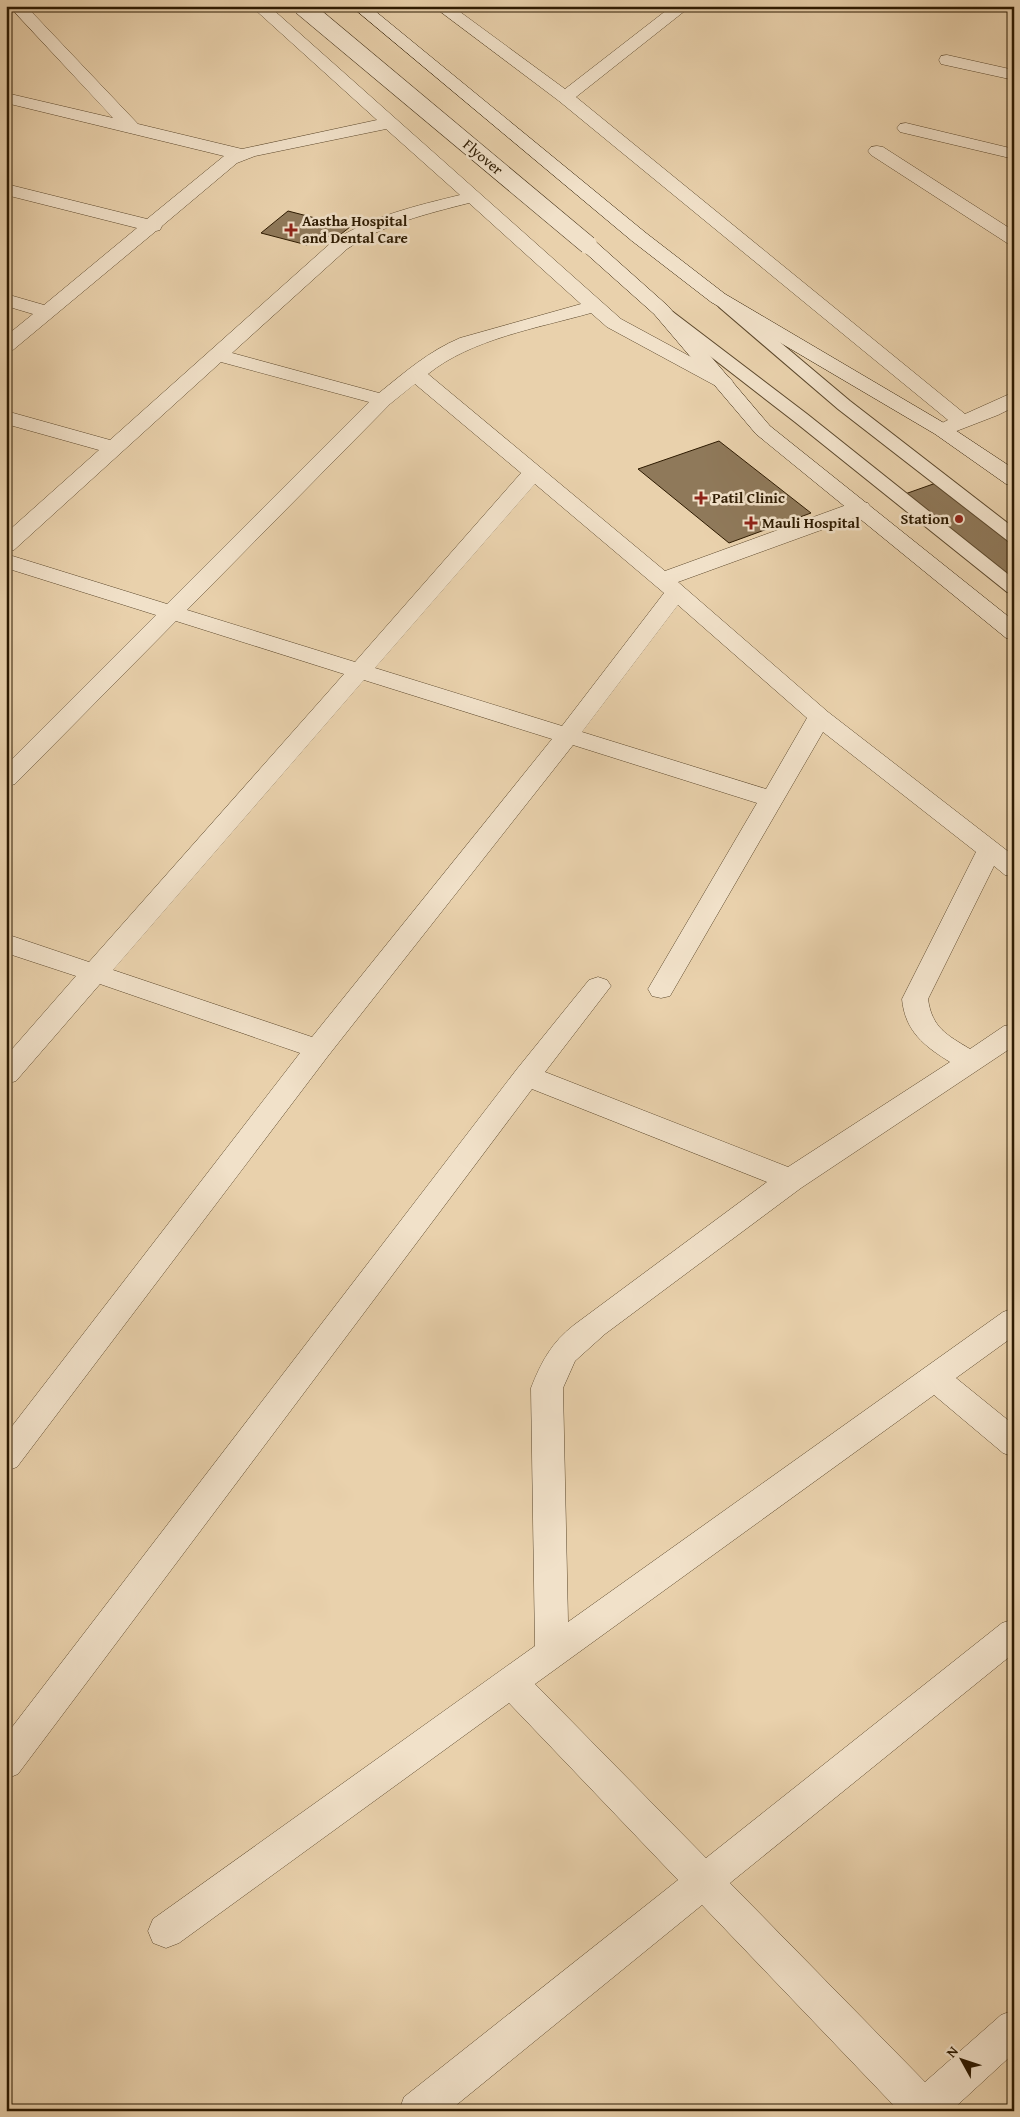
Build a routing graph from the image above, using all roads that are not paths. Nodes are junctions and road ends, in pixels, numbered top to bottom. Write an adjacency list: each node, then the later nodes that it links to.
1 (17, 6): 13 (street)
2 (302, 6): 25 (street, Flyover, bridge)
3 (314, 6): 7 (street)
4 (359, 6): 22 (street)
5 (440, 6): 11 (street)
6 (675, 8): 11 (street)
7 (265, 11): 12 (street)
8 (947, 60): 9 (street)
9 (1014, 75)
10 (6, 98): 13 (street)
11 (565, 98): 34 (street)
12 (390, 123): 16 (street); 19 (street)
13 (132, 128): 16 (street)
14 (906, 128): 17 (street)
15 (877, 151): 21 (street)
16 (240, 154): 20 (street)
17 (1014, 154)
18 (6, 188): 20 (street)
19 (472, 197): 24 (street); 28 (street)
20 (153, 226): 26 (street)
21 (1014, 239)
22 (718, 298): 35 (street); 40 (lane)
23 (6, 300): 26 (street)
24 (594, 306): 29 (street); 30 (street)
25 (661, 310): 30 (street, Flyover); 44 (lane)
26 (49, 312): 27 (street)
27 (6, 346)
28 (218, 355): 32 (street); 36 (street)
29 (416, 374): 32 (street); 37 (street)
30 (723, 382): 39 (street, Flyover)
31 (1014, 398): 34 (street)
32 (383, 400): 45 (street)
33 (6, 418): 36 (street)
34 (964, 422): 35 (street)
35 (942, 430): 38 (street)
36 (115, 448): 41 (street)
37 (533, 473): 43 (street); 47 (street)
38 (1014, 479)
39 (860, 508): 43 (street); 46 (street, Flyover)
40 (1014, 537)
41 (6, 545)
42 (6, 561): 45 (street)
43 (669, 586): 48 (street); 49 (street)
44 (1014, 588)
45 (173, 614): 47 (street); 50 (street)
46 (1014, 633)
47 (359, 671): 49 (street); 55 (street)
48 (820, 717): 51 (street); 52 (street)
49 (568, 735): 51 (street); 59 (street)
50 (6, 779)
51 (771, 800): 57 (street)
52 (989, 850): 53 (street); 60 (street)
53 (1014, 869)
54 (6, 943): 55 (street)
55 (94, 973): 59 (street); 61 (street)
56 (598, 986): 62 (street)
57 (662, 989)
58 (1014, 1033): 60 (street)
59 (318, 1049): 67 (street)
60 (971, 1062): 63 (street)
61 (6, 1074)
62 (527, 1076): 63 (street); 71 (street)
63 (791, 1180): 69 (street)
64 (1014, 1320): 65 (street)
65 (934, 1377): 66 (street); 69 (street)
66 (1014, 1444)
67 (6, 1458)
68 (1014, 1633): 72 (street)
69 (552, 1652): 70 (street)
70 (511, 1682): 72 (street); 73 (street)
71 (6, 1763)
72 (704, 1882): 75 (street); 76 (street)
73 (166, 1931)
74 (1014, 2028): 75 (street)
75 (924, 2110)
76 (418, 2111)

